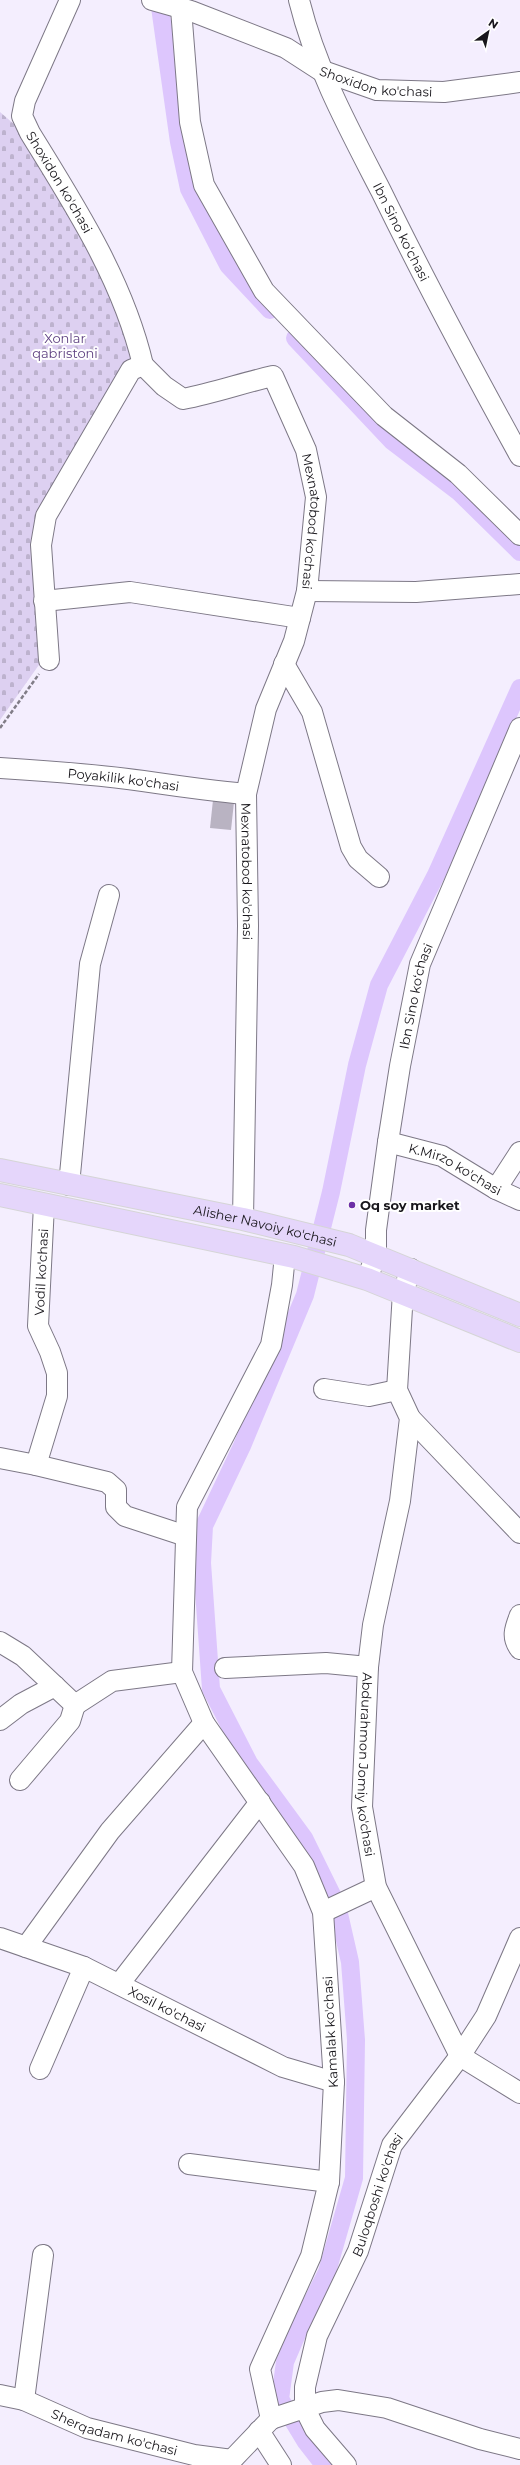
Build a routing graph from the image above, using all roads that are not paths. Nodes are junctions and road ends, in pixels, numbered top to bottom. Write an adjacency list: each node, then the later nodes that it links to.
1 (70, 0): 7 (street, Shoxidon ko'chasi)
2 (152, 0): 4 (street, Shoxidon ko'chasi)
3 (300, 0): 5 (street, Ibn Sino ko‘chasi)
4 (181, 9): 5 (street, Shoxidon ko'chasi); 9 (street)
5 (320, 70): 6 (street, Shoxidon ko'chasi); 8 (street, Ibn Sino ko‘chasi)
6 (520, 82)
7 (143, 365): 11 (street, Mexnatobod ko'chasi); 12 (street)
8 (520, 456)
9 (520, 535)
10 (515, 584): 11 (street)
11 (307, 590): 13 (street, Mexnatobod ko'chasi)
12 (44, 601): 13 (street); 14 (street)
13 (300, 618): 15 (street, Mexnatobod ko'chasi)
14 (49, 660)
15 (284, 664): 18 (street, Mexnatobod ko'chasi); 19 (street)
16 (520, 728): 21 (street, Ibn Sino ko‘chasi)
17 (0, 768): 18 (street, Poyakilik ko'chasi)
18 (246, 794): 29 (street, Mexnatobod ko'chasi)
19 (379, 877)
20 (109, 895): 24 (street)
21 (388, 1142): 25 (street, K.Mirzo ko'chasi); 30 (street, Ibn Sino ko‘chasi)
22 (520, 1152): 25 (street)
23 (0, 1170): 24 (main road, Alisher Navoiy ko'chasi)
24 (69, 1185): 29 (main road, Alisher Navoiy ko'chasi)
25 (496, 1189): 27 (street, K.Mirzo ko'chasi)
26 (0, 1195): 28 (main road, Alisher Navoiy ko'chasi)
27 (520, 1200)
28 (44, 1205): 31 (main road, Alisher Navoiy ko'chasi); 41 (street, Vodil ko'chasi)
29 (243, 1219): 30 (main road, Alisher Navoiy ko'chasi)
30 (376, 1255): 32 (main road, Alisher Navoiy ko'chasi); 33 (street, Ibn Sino ko‘chasi)
31 (289, 1256): 33 (main road, Alisher Navoiy ko'chasi); 43 (street)
32 (411, 1270): 34 (street); 35 (main road, Alisher Navoiy ko'chasi)
33 (367, 1279): 34 (main road, Alisher Navoiy ko'chasi)
34 (403, 1292): 36 (main road, Alisher Navoiy ko'chasi); 38 (street)
35 (520, 1315)
36 (520, 1341)
37 (324, 1389): 38 (street)
38 (397, 1390): 39 (street)
39 (410, 1418): 42 (street); 47 (street, Abdurahmon Jomiy ko'chasi)
40 (0, 1458): 41 (street)
41 (36, 1465): 43 (street)
42 (520, 1533)
43 (186, 1536): 49 (street)
44 (520, 1615): 46 (street)
45 (0, 1642): 50 (street)
46 (520, 1649)
47 (368, 1667): 48 (street); 56 (street, Abdurahmon Jomiy ko'chasi)
48 (225, 1668)
49 (182, 1672): 51 (street); 53 (street, Kamalak ko'chasi)
50 (54, 1686): 51 (street); 52 (street)
51 (75, 1705): 54 (street)
52 (0, 1720)
53 (204, 1723): 55 (street, Kamalak ko'chasi); 60 (street)
54 (20, 1780)
55 (260, 1802): 57 (street, Kamalak ko'chasi); 62 (street)
56 (376, 1887): 57 (street); 63 (street, Abdurahmon Jomiy ko'chasi)
57 (323, 1912): 65 (street, Kamalak ko'chasi)
58 (0, 1938): 60 (street, Xosil ko'chasi)
59 (520, 1938): 63 (street, Buloqboshi ko'chasi)
60 (26, 1947): 61 (street, Xosil ko'chasi)
61 (84, 1967): 62 (street, Xosil ko'chasi); 64 (street)
62 (120, 1983): 65 (street, Xosil ko'chasi)
63 (460, 2056): 66 (street); 72 (street, Buloqboshi ko'chasi)
64 (40, 2069)
65 (334, 2082): 68 (street, Kamalak ko'chasi)
66 (520, 2093)
67 (189, 2164): 68 (street)
68 (329, 2182): 73 (street, Kamalak ko'chasi)
69 (43, 2255): 71 (street)
70 (0, 2395): 71 (street, Sherqadam ko'chasi)
71 (24, 2400): 75 (street, Sherqadam ko'chasi)
72 (301, 2410): 73 (street); 74 (street); 77 (street, Buloqboshi ko'chasi)
73 (265, 2425): 75 (street); 76 (street)
74 (520, 2448)
75 (230, 2462)
76 (281, 2465)
77 (346, 2465)

